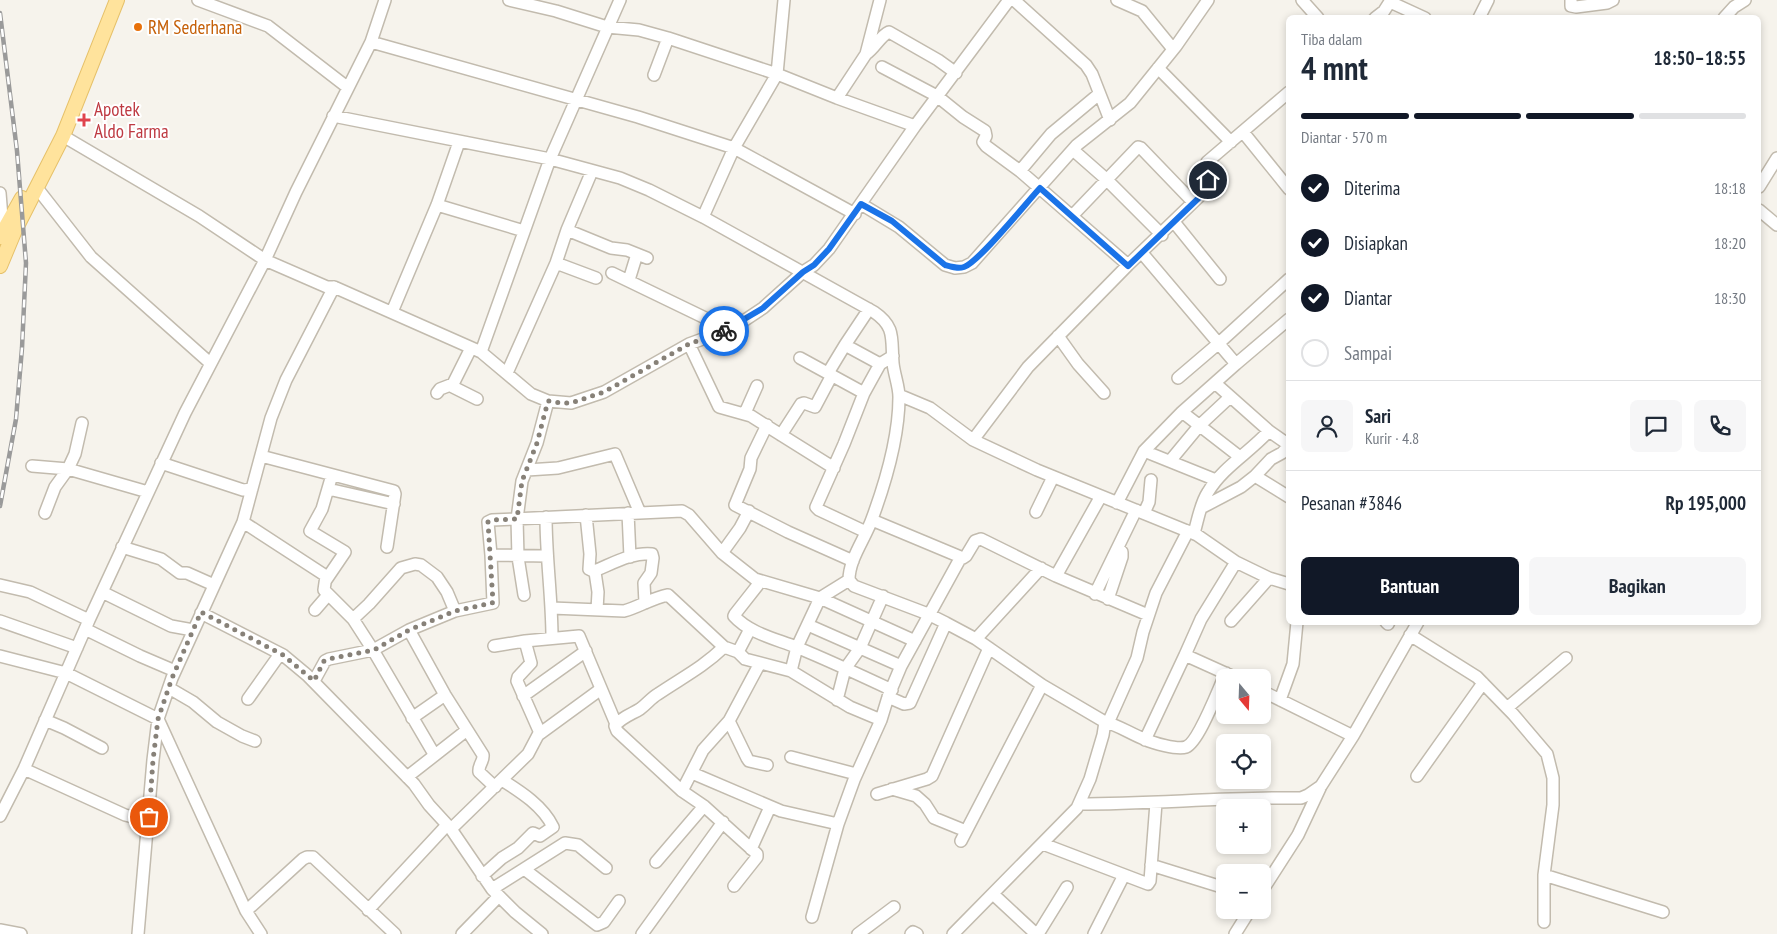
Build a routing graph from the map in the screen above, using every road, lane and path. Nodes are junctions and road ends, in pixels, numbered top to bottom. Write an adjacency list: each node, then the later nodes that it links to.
1 (107, 0): 69 (main road)
2 (117, 0): 44 (main road)
3 (198, 0): 34 (street)
4 (385, 0): 26 (street)
5 (509, 0): 24 (street)
6 (620, 0): 24 (street)
7 (880, 0): 28 (street)
8 (1009, 0): 31 (street)
9 (1014, 0): 35 (street)
10 (1117, 0): 27 (street)
11 (1208, 0): 27 (street)
12 (1488, 0): 22 (street)
13 (1613, 0): 18 (street)
14 (1745, 0): 23 (street)
15 (783, 1): 32 (street)
16 (1391, 1): 20 (street); 21 (street)
17 (1307, 2): 19 (street)
18 (1575, 8)
19 (1316, 15)
20 (1378, 15)
21 (1419, 15)
22 (1481, 15)
23 (1727, 15)
24 (607, 27): 25 (street); 39 (street)
25 (668, 38): 32 (street); 33 (street)
26 (371, 42): 34 (street); 39 (street)
27 (1173, 49): 30 (street)
28 (866, 54): 31 (street); 38 (street)
29 (882, 67): 37 (street)
30 (1158, 68): 41 (street); 46 (street)
31 (956, 73): 37 (street)
32 (778, 74): 38 (street); 47 (street)
33 (654, 75)
34 (347, 87): 40 (street)
35 (1099, 94): 41 (street); 52 (street)
36 (1286, 95): 43 (street)
37 (937, 96): 42 (street); 52 (street)
38 (837, 98): 42 (street)
39 (577, 100): 47 (street); 50 (street)
40 (333, 116): 45 (street); 72 (street)
41 (1110, 120): 48 (street)
42 (914, 126): 61 (street)
43 (1243, 132): 46 (street); 55 (street)
44 (63, 136): 56 (main road); 72 (street)
45 (459, 142): 50 (street); 60 (street)
46 (1231, 142): 59 (street)
47 (734, 148): 61 (street); 64 (street)
48 (1073, 150): 53 (street); 57 (street)
49 (1777, 158): 54 (street)
50 (550, 159): 51 (street); 68 (street)
51 (592, 171): 64 (street); 67 (street)
52 (1020, 171): 57 (street)
53 (1106, 179): 59 (street); 63 (street); 70 (street)
54 (1761, 183)
55 (1286, 185)
56 (37, 188): 74 (main road); 94 (street)
57 (1040, 188): 61 (street); 63 (street)
58 (0, 193): 69 (street)
59 (1193, 202): 65 (street)
60 (437, 205): 68 (street); 84 (street)
61 (858, 209): 76 (street)
62 (1761, 212): 66 (street)
63 (1072, 216): 75 (street)
64 (702, 217): 76 (street)
65 (1174, 222): 70 (street); 79 (street)
66 (1777, 225)
67 (568, 230): 73 (street); 80 (street)
68 (524, 231): 91 (street)
69 (1, 234)
70 (1162, 234): 71 (street)
71 (1142, 253): 75 (street); 88 (street)
72 (265, 260): 82 (street); 94 (street)
73 (556, 263): 78 (street); 97 (street)
74 (0, 266)
75 (1128, 266): 87 (street)
76 (803, 272): 83 (street); 86 (street)
77 (612, 273): 80 (street)
78 (596, 278)
79 (1220, 279)
80 (629, 280): 86 (street)
81 (1286, 282): 88 (street)
82 (334, 287): 84 (street); 121 (street)
83 (869, 310): 90 (street); 92 (street)
84 (392, 312): 91 (street)
85 (1286, 327): 96 (street)
86 (728, 329): 89 (street)
87 (1058, 336): 105 (street); 117 (street)
88 (1219, 343): 96 (street); 99 (street)
89 (689, 344): 109 (street); 111 (street)
90 (845, 345): 95 (street); 98 (street)
91 (476, 350): 97 (street); 101 (street)
92 (893, 356): 95 (street); 106 (street)
93 (800, 358): 98 (street)
94 (210, 364): 124 (street)
95 (880, 364): 104 (street)
96 (1236, 364): 100 (street)
97 (507, 372): 109 (street)
98 (830, 374): 104 (street); 116 (street)
99 (1178, 378)
100 (1215, 383): 107 (street); 110 (street)
101 (451, 386): 103 (street); 108 (street)
102 (757, 386): 111 (street)
103 (437, 393)
104 (864, 393): 126 (street)
105 (1104, 393)
106 (899, 395): 117 (street); 150 (street)
107 (1230, 396): 114 (street); 115 (street)
108 (477, 399)
109 (548, 401): 128 (street)
110 (1182, 412): 114 (street); 120 (street)
111 (745, 413): 113 (street)
112 (82, 423): 127 (street)
113 (767, 425): 116 (street); 143 (street)
114 (1199, 426): 122 (street); 123 (street)
115 (1268, 431): 118 (street); 122 (street)
116 (781, 434): 126 (street)
117 (973, 440): 131 (street)
118 (1286, 443)
119 (1286, 448): 130 (street)
120 (1144, 450): 123 (street); 139 (street)
121 (261, 456): 129 (street); 134 (street)
122 (1240, 457): 133 (street)
123 (1170, 460): 133 (street)
124 (161, 463): 134 (street); 136 (street)
125 (32, 466): 127 (street)
126 (834, 468): 152 (street)
127 (68, 469): 136 (street); 142 (street)
128 (527, 470): 146 (street); 149 (street)
129 (332, 475): 135 (street); 140 (street)
130 (1255, 476): 138 (street); 141 (street)
131 (1053, 477): 137 (street); 144 (street)
132 (1151, 480): 145 (street)
133 (1216, 480): 141 (street)
134 (252, 489): 151 (street)
135 (328, 489): 140 (street); 169 (street)
136 (148, 492): 155 (street)
137 (1101, 496): 139 (street); 167 (street)
138 (1286, 496)
139 (1117, 503): 145 (street)
140 (394, 504): 154 (street)
141 (1201, 508): 153 (street)
142 (45, 512)
143 (749, 512): 157 (street); 163 (street)
144 (1036, 512)
145 (1140, 512): 153 (street); 156 (street)
146 (634, 513): 147 (street); 157 (street); 161 (street)
147 (586, 515): 148 (street); 166 (street)
148 (546, 517): 149 (street); 159 (street)
149 (517, 519): 158 (street); 160 (street)
150 (872, 520): 152 (street); 162 (street)
151 (243, 522): 169 (street); 174 (street)
152 (866, 532): 163 (street)
153 (1191, 532): 164 (street); 189 (street)
154 (387, 547)
155 (122, 548): 174 (street); 175 (street)
156 (1118, 548): 176 (street); 181 (street)
157 (722, 553): 171 (street)
158 (491, 556): 160 (street); 186 (street)
159 (546, 556): 160 (street); 183 (street)
160 (518, 557): 178 (street)
161 (630, 557): 166 (street); 182 (street)
162 (961, 557): 165 (street); 188 (street)
163 (854, 561): 170 (street)
164 (1236, 562): 168 (street); 217 (street)
165 (1041, 568): 167 (street); 204 (street)
166 (594, 571): 185 (street)
167 (1056, 576): 176 (street)
168 (1269, 578): 172 (street); 192 (street)
169 (326, 580): 177 (street)
170 (849, 580): 179 (street); 180 (street)
171 (761, 581): 180 (street); 201 (street)
172 (1286, 583)
173 (0, 584): 195 (street)
174 (214, 586): 187 (street)
175 (102, 592): 195 (street); 199 (street)
176 (1095, 594): 181 (street)
177 (328, 595): 184 (street); 190 (street)
178 (524, 595)
179 (883, 596): 188 (street); 193 (street)
180 (820, 598): 193 (street); 198 (street)
181 (1108, 599): 189 (street)
182 (645, 603): 185 (street); 208 (street)
183 (552, 608): 185 (street); 203 (street)
184 (315, 610)
185 (597, 610)
186 (455, 611): 190 (street); 200 (street)
187 (201, 612): 199 (street); 216 (street)
188 (928, 614): 194 (street); 206 (street)
189 (1148, 615): 246 (street)
190 (353, 619): 213 (street)
191 (0, 621): 210 (street)
192 (1231, 621)
193 (872, 622): 206 (street); 211 (street)
194 (946, 623): 204 (street); 232 (street)
195 (87, 625): 210 (street); 224 (street)
196 (1297, 625): 238 (street)
197 (1416, 625): 202 (street)
198 (808, 626): 209 (street); 211 (street)
199 (193, 630): 224 (street)
200 (409, 630): 213 (street); 233 (street)
201 (753, 630): 209 (street); 215 (street)
202 (1410, 635): 228 (street); 250 (street)
203 (552, 638): 205 (street); 214 (street)
204 (976, 639): 212 (street)
205 (525, 641): 207 (street); 234 (street)
206 (915, 641): 221 (street)
207 (494, 646)
208 (724, 646): 215 (street); 247 (street)
209 (797, 647): 222 (street); 225 (street)
210 (77, 648): 226 (street)
211 (860, 648): 221 (street); 222 (street)
212 (989, 648): 229 (street); 264 (street)
213 (374, 650): 227 (street); 241 (street)
214 (586, 651): 231 (street); 234 (street)
215 (738, 652): 220 (street)
216 (280, 654): 227 (street); 236 (street)
217 (1185, 655): 223 (street); 251 (street)
218 (0, 656): 226 (street)
219 (1566, 658): 240 (street)
220 (760, 663): 225 (street); 245 (street)
221 (901, 666): 232 (street)
222 (845, 669): 232 (street); 237 (street)
223 (1217, 669)
224 (175, 671): 230 (street)
225 (791, 671): 237 (street)
226 (66, 673): 242 (street); 243 (street)
227 (314, 681): 260 (street)
228 (1483, 683): 240 (street); 261 (street)
229 (1042, 686): 246 (street); 264 (street)
230 (169, 688): 242 (street); 252 (street)
231 (601, 689): 247 (street); 249 (street)
232 (890, 693): 244 (street)
233 (445, 696): 241 (street); 248 (street)
234 (523, 696): 249 (street)
235 (1271, 696): 238 (street)
236 (248, 699)
237 (837, 700): 244 (street)
238 (1280, 700): 250 (street)
239 (1216, 701): 251 (street)
240 (1507, 708): 285 (street)
241 (412, 718): 254 (street)
242 (158, 719): 272 (street); 294 (street)
243 (45, 720): 253 (street); 257 (street)
244 (881, 720): 259 (street)
245 (729, 721): 256 (street); 258 (street)
246 (1107, 722): 251 (street); 268 (street)
247 (616, 724): 265 (street)
248 (467, 730): 254 (street); 262 (street)
249 (540, 733): 262 (street)
250 (1353, 736): 263 (street)
251 (1145, 740)
252 (255, 741)
253 (102, 748)
254 (434, 754): 260 (street)
255 (791, 757): 259 (street)
256 (766, 765)
257 (24, 768): 271 (street); 272 (street)
258 (692, 773): 265 (street); 270 (street)
259 (856, 774): 274 (street)
260 (407, 776): 275 (street)
261 (1417, 776)
262 (499, 784): 275 (street); 283 (street)
263 (1321, 786): 267 (street); 284 (street)
264 (892, 789): 266 (street)
265 (682, 791): 269 (street)
266 (877, 794)
267 (1156, 803): 268 (street); 279 (street)
268 (1079, 804): 276 (street)
269 (704, 806): 273 (street); 278 (street)
270 (770, 807): 274 (street); 277 (street)
271 (0, 816)
272 (149, 817): 302 (street)
273 (723, 822): 277 (street); 307 (street)
274 (838, 824): 296 (street)
275 (449, 827): 283 (street); 293 (street)
276 (1043, 844): 282 (street); 290 (street)
277 (752, 849): 287 (street)
278 (656, 862)
279 (1151, 866): 282 (street); 286 (street)
280 (606, 868): 281 (street)
281 (524, 869): 289 (street); 291 (street)
282 (1124, 875): 313 (street)
283 (482, 876): 289 (street)
284 (1271, 876)
285 (1544, 876): 295 (street); 298 (street)
286 (1216, 885)
287 (734, 886)
288 (1067, 887): 312 (street)
289 (495, 892): 305 (street); 306 (street)
290 (993, 894): 311 (street); 312 (street)
291 (619, 901)
292 (894, 906): 308 (street)
293 (368, 910): 294 (street); 304 (street)
294 (246, 911): 303 (street)
295 (1663, 912)
296 (812, 917)
297 (1244, 919): 314 (street)
298 (1544, 922)
299 (0, 930): 300 (street)
300 (17, 934): 301 (street)
301 (21, 934)
302 (138, 934)
303 (261, 934)
304 (395, 934)
305 (462, 934)
306 (542, 934)
307 (642, 934)
308 (858, 934)
309 (911, 934): 310 (street)
310 (917, 934)
311 (953, 934)
312 (1037, 934)
313 (1094, 934)
314 (1235, 934)

